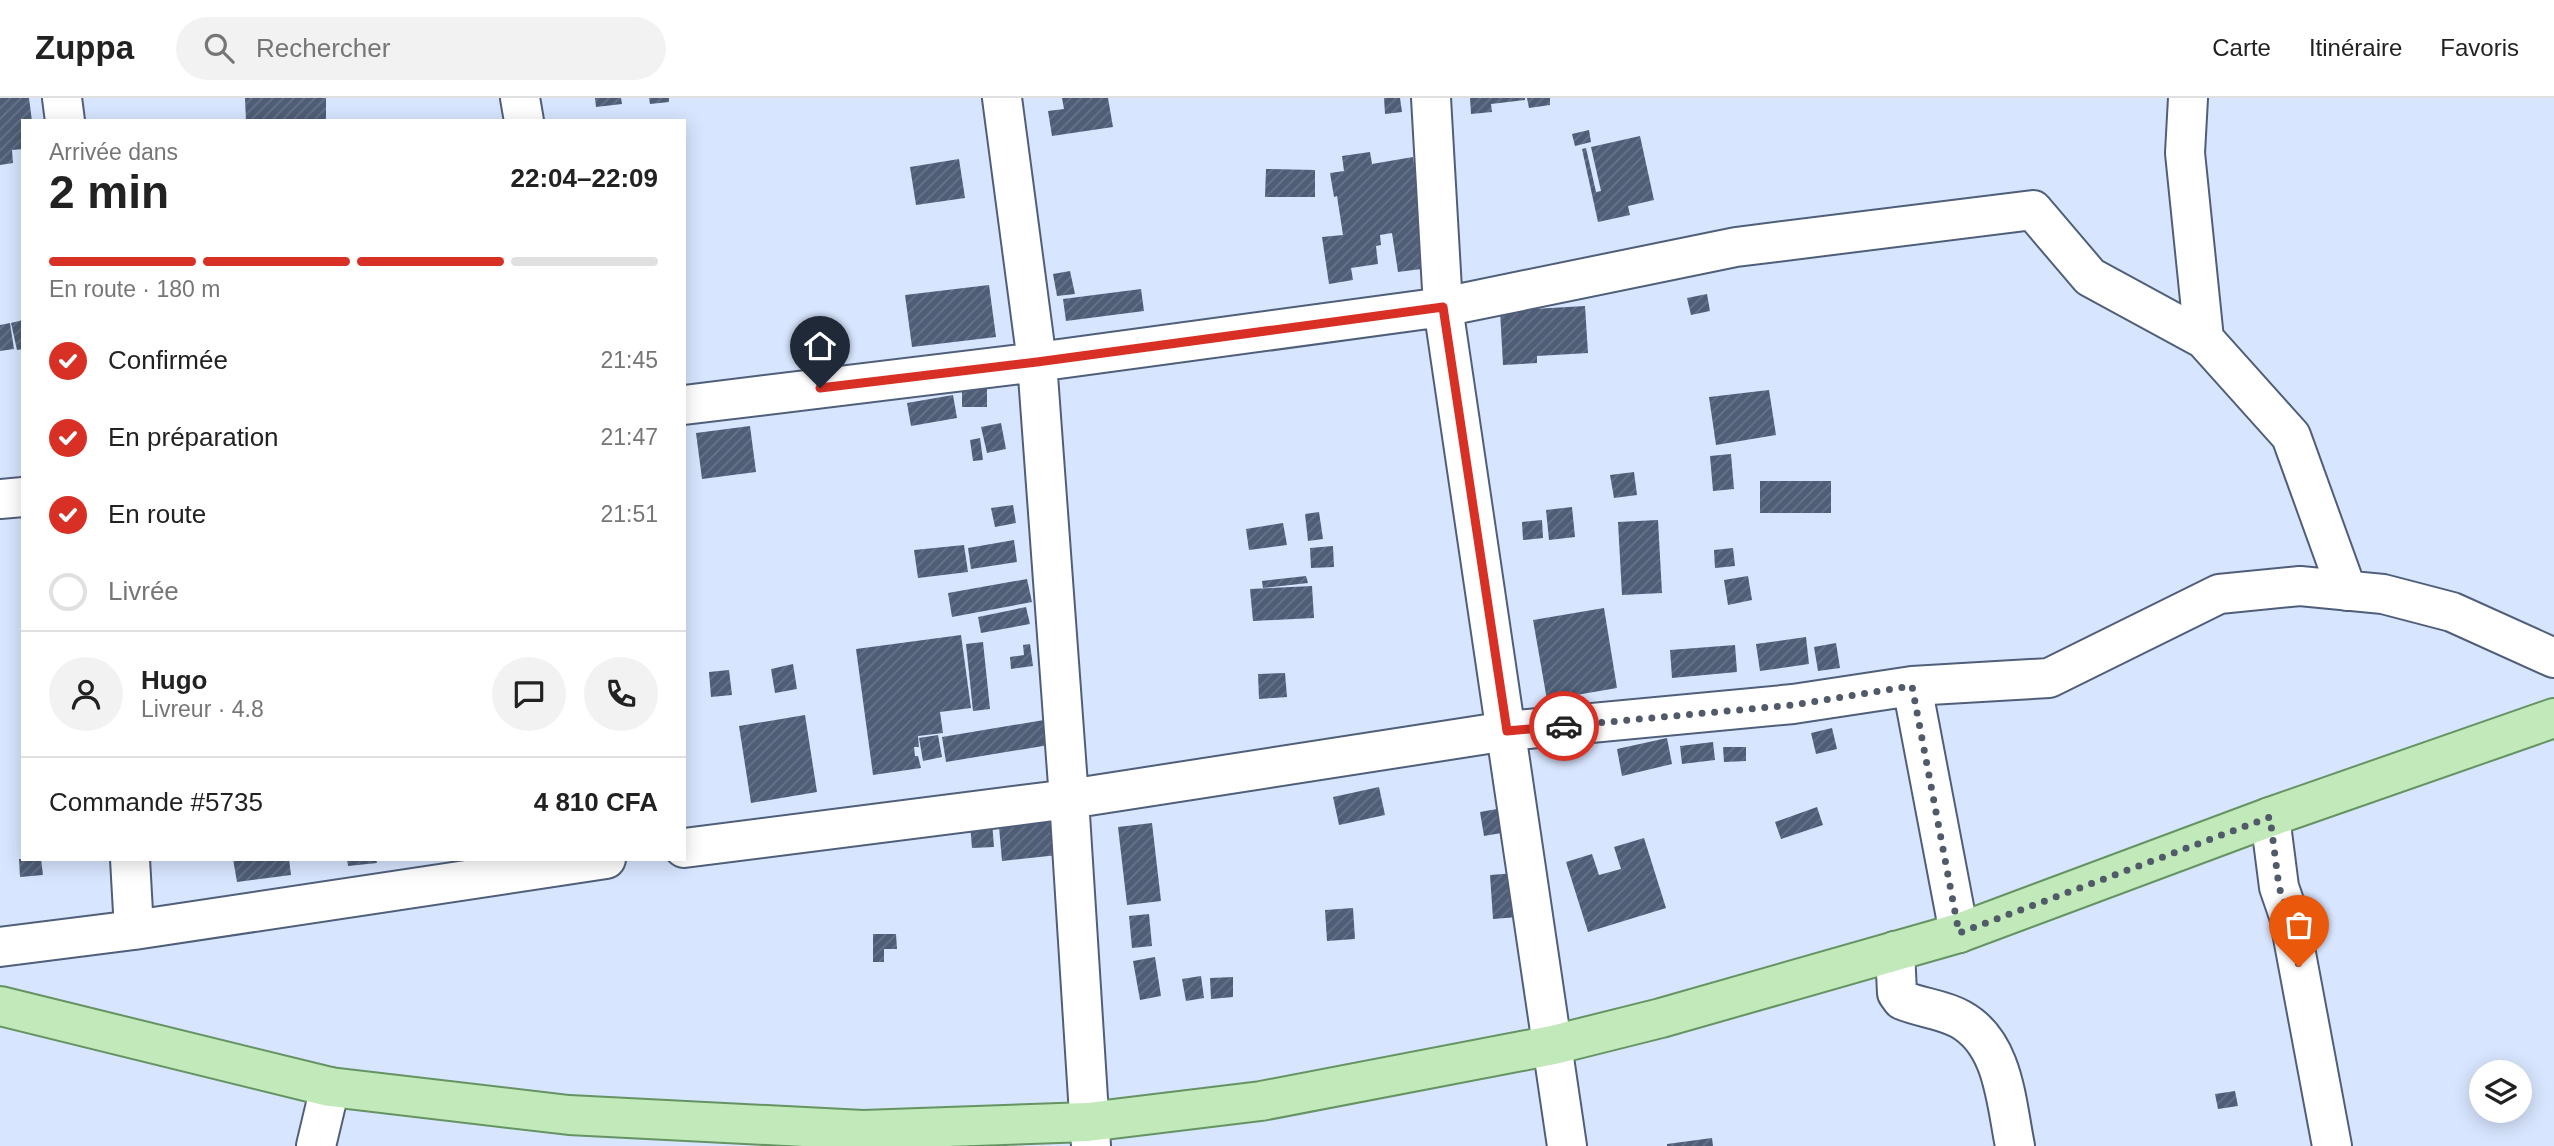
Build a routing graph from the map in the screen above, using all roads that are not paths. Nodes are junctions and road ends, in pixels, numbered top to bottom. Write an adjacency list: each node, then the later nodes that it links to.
1 (62, 98): 6 (street)
2 (520, 98): 7 (street)
3 (1002, 98): 10 (street)
4 (1431, 98): 8 (street)
5 (2188, 98): 9 (street)
6 (65, 119)
7 (524, 119)
8 (1443, 307): 9 (street); 10 (street); 18 (street)
9 (2204, 339): 14 (street)
10 (1037, 362): 11 (street); 19 (street)
11 (686, 405)
12 (21, 497): 13 (street)
13 (0, 499)
14 (2347, 590): 15 (street); 16 (street)
15 (2554, 658)
16 (1912, 686): 18 (street); 25 (street)
17 (2554, 718): 20 (main road)
18 (1507, 731): 19 (street); 29 (street)
19 (1069, 799): 21 (street); 31 (street)
20 (2270, 817): 25 (main road); 36 (street)
21 (686, 848)
22 (131, 861): 24 (street)
23 (593, 861): 24 (street)
24 (134, 930): 26 (street)
25 (1959, 933): 27 (main road)
26 (0, 947)
27 (1895, 951): 29 (main road); 35 (street)
28 (0, 1006): 30 (main road)
29 (1553, 1045): 31 (main road); 34 (street)
30 (330, 1087): 32 (main road); 33 (street)
31 (1090, 1134): 32 (main road)
32 (860, 1138)
33 (316, 1146)
34 (1567, 1146)
35 (2015, 1146)
36 (2332, 1146)

